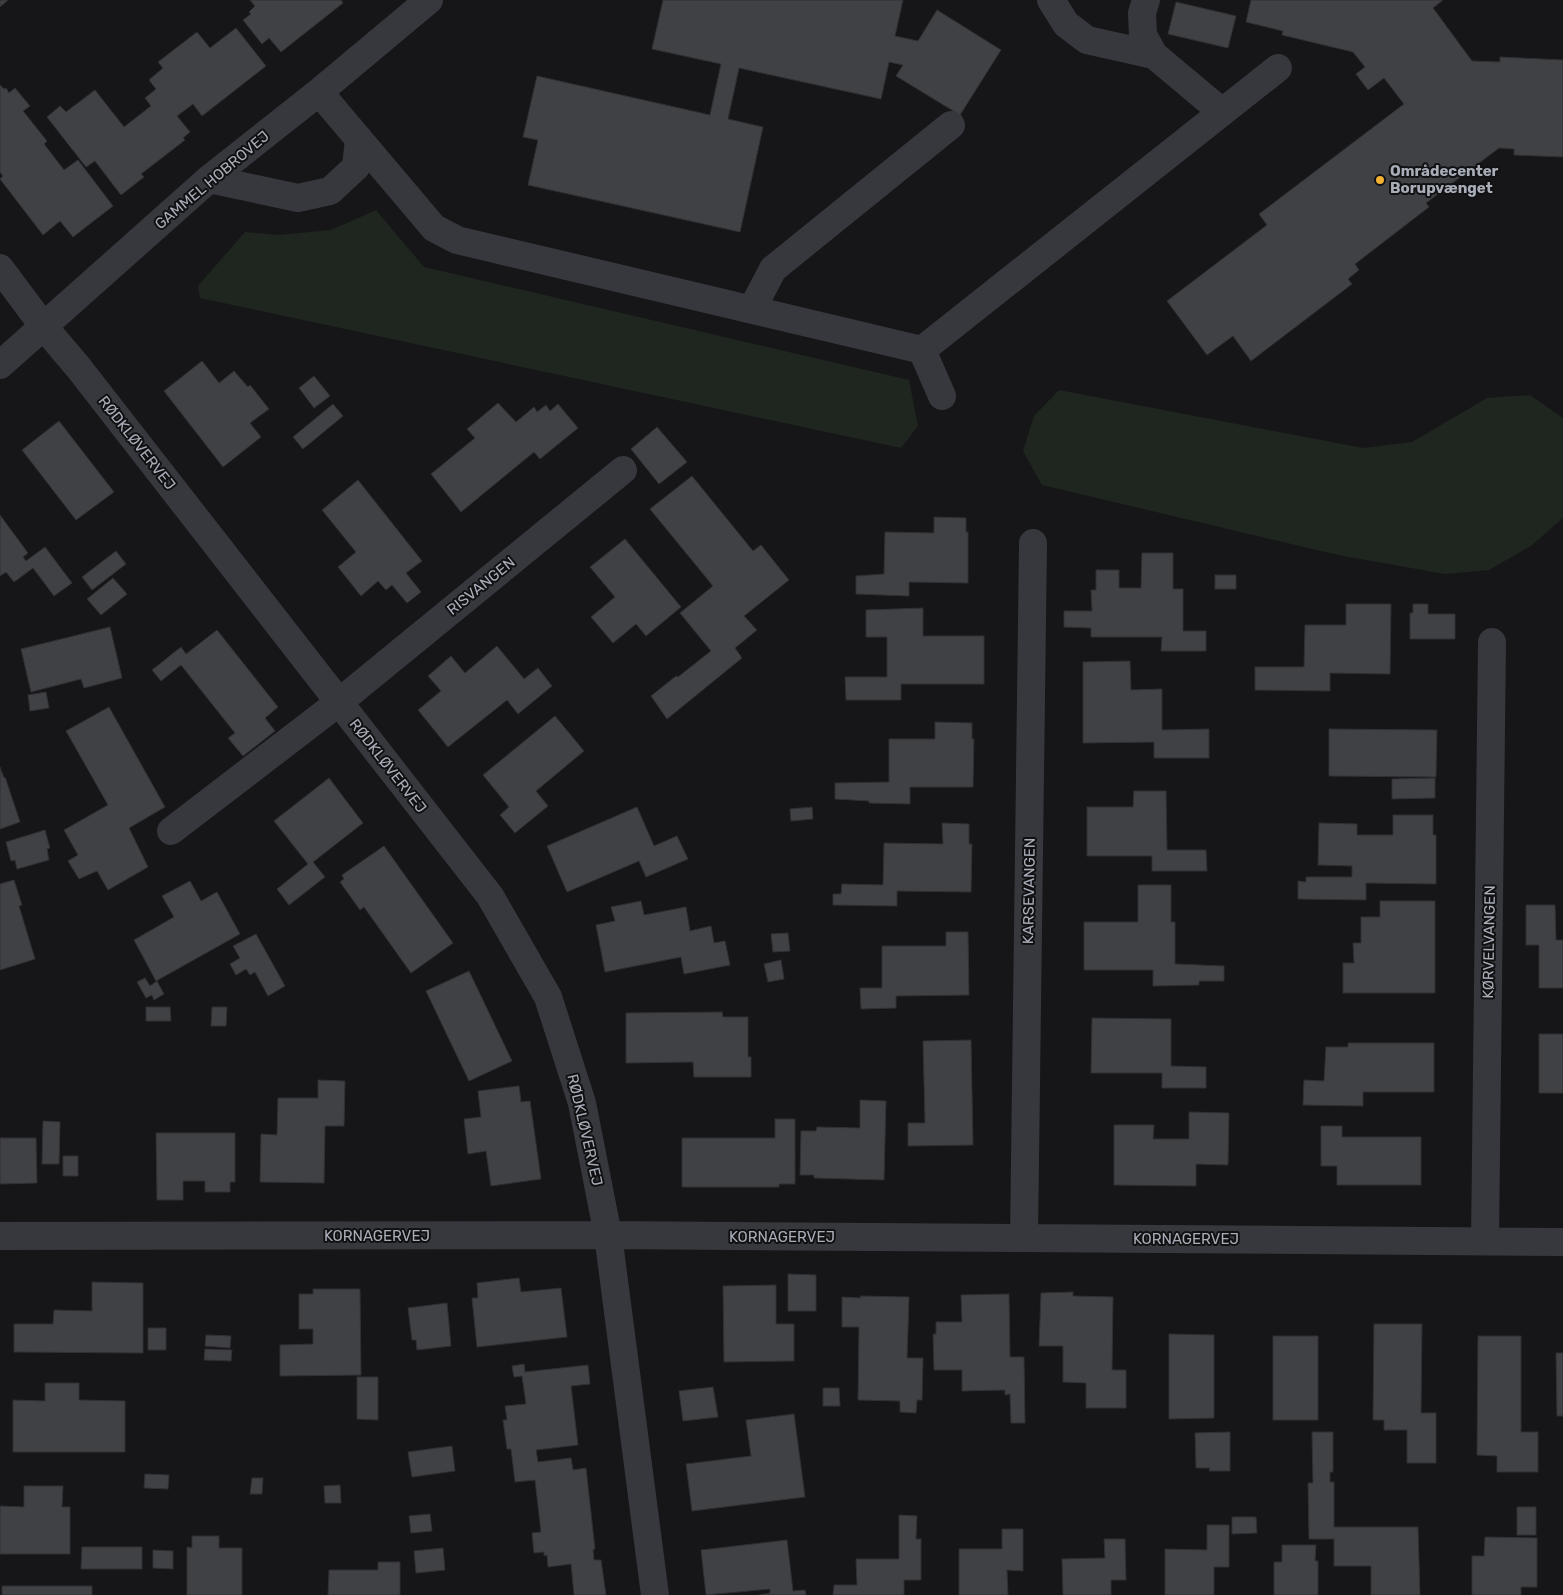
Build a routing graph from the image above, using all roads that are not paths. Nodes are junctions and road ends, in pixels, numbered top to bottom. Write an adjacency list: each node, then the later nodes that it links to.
1 (429, 0): 6 (street, GAMMEL HOBROVEJ)
2 (1051, 0): 4 (street)
3 (1146, 0): 4 (street)
4 (1154, 56): 7 (street)
5 (1278, 68): 7 (street)
6 (319, 92): 9 (street); 10 (street, GAMMEL HOBROVEJ)
7 (1222, 112): 14 (street)
8 (951, 125): 12 (street)
9 (359, 139): 10 (street); 12 (street)
10 (210, 179): 13 (street, GAMMEL HOBROVEJ)
11 (0, 268): 13 (street, RØDKLØVERVEJ)
12 (752, 309): 14 (street)
13 (44, 327): 15 (street, GAMMEL HOBROVEJ); 20 (street, RØDKLØVERVEJ)
14 (922, 350): 16 (street)
15 (0, 365)
16 (942, 396)
17 (623, 470): 20 (street, RISVANGEN)
18 (1033, 543): 24 (street, KARSEVANGEN)
19 (1492, 642): 25 (street, KØRVELVANGEN)
20 (338, 703): 21 (street); 22 (street, RØDKLØVERVEJ)
21 (171, 831)
22 (608, 1235): 23 (street, KORNAGERVEJ); 24 (street, KORNAGERVEJ); 27 (street, RØDKLØVERVEJ)
23 (0, 1236)
24 (1024, 1238): 25 (street, KORNAGERVEJ)
25 (1485, 1241): 26 (street, KORNAGERVEJ)
26 (1563, 1242)
27 (654, 1595)

